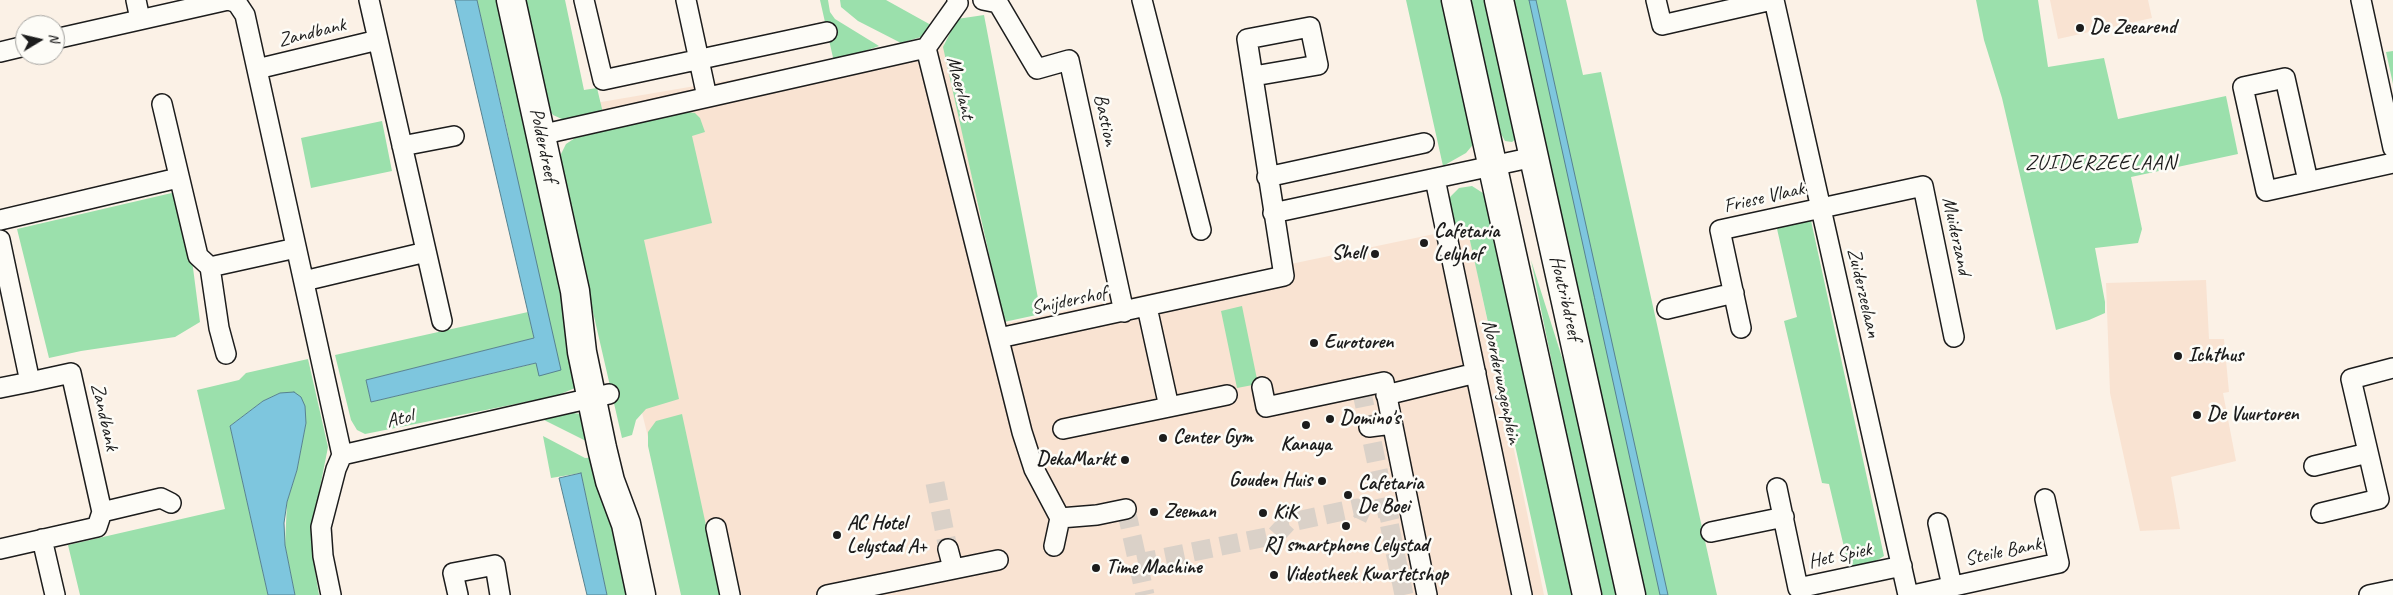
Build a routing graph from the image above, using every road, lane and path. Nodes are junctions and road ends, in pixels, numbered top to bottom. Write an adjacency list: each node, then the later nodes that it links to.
1 (136, 0): 15 (street)
2 (230, 0): 15 (street, Zandbank); 23 (street, Zandbank)
3 (369, 0): 18 (street, Zandbank)
4 (510, 0): 27 (main road, Polderdreef)
5 (584, 0): 22 (street)
6 (686, 0): 22 (street)
7 (983, 0): 14 (street, Bastion); 51 (street, Bastion)
8 (1142, 0): 42 (street)
9 (1456, 0): 34 (main road, Houtribdreef)
10 (1499, 0): 32 (main road, Houtribdreef)
11 (1656, 0): 12 (street)
12 (1773, 0): 39 (street, Zuiderzeelaan)
13 (2361, 0): 31 (street)
14 (958, 2): 20 (street, Bastion)
15 (140, 20): 17 (street, Zandbank)
16 (828, 32): 22 (street)
17 (65, 37)
18 (378, 40): 23 (street, Zandbank); 30 (street, Zandbank)
19 (15, 48): 21 (street)
20 (926, 48): 25 (street, Maerlant); 55 (street, Maerlant)
21 (0, 52)
22 (699, 59): 25 (street)
23 (257, 69): 44 (street, Zandbank)
24 (1254, 76): 35 (street)
25 (707, 97): 27 (street, Maerlant)
26 (162, 104): 36 (street)
27 (540, 135): 64 (main road, Polderdreef)
28 (454, 136): 30 (street)
29 (1424, 143): 35 (street)
30 (402, 146): 45 (street, Zandbank)
31 (2393, 148)
32 (1534, 157): 34 (street); 102 (main road, Houtribdreef)
33 (2393, 163): 38 (street)
34 (1493, 167): 37 (street); 101 (main road, Houtribdreef)
35 (1268, 177): 40 (street)
36 (178, 178): 41 (street); 46 (street)
37 (1435, 179): 40 (street); 58 (street, Noorderwagenplein)
38 (2308, 182): 38 (street)
39 (1821, 208): 48 (street, Friese Vlaak); 54 (street, Muiderzand); 88 (street, Zuiderzeelaan)
40 (1273, 213): 49 (street, Snijdershof)
41 (0, 220)
42 (1201, 230)
43 (0, 240): 59 (street)
44 (296, 248): 46 (street); 47 (street, Zandbank)
45 (426, 252): 47 (street); 52 (street, Zandbank)
46 (210, 267): 56 (street)
47 (304, 281): 70 (street, Zandbank)
48 (1734, 294): 50 (street); 53 (street, Friese Vlaak)
49 (1147, 307): 51 (street, Snijdershof); 65 (street)
50 (1667, 308)
51 (1124, 312): 55 (street, Snijdershof)
52 (442, 321)
53 (1741, 328)
54 (1954, 337)
55 (999, 338): 79 (street, Maerlant)
56 (226, 354)
57 (2393, 368): 69 (street)
58 (1476, 373): 63 (street); 100 (street, Noorderwagenplein)
59 (30, 382): 61 (street, Zandbank); 76 (street, Zandbank)
60 (1262, 387): 63 (street)
61 (0, 388)
62 (1228, 394): 65 (street)
63 (1386, 395): 66 (street)
64 (600, 396): 70 (street, Atol); 96 (main road, Polderdreef)
65 (1169, 407): 68 (street)
66 (1392, 424): 67 (street); 99 (street)
67 (1369, 427)
68 (1063, 429)
69 (2368, 453): 71 (street); 77 (street)
70 (342, 455): 93 (street)
71 (2314, 466)
72 (1777, 488): 78 (street, Het Spiek)
73 (2045, 499): 90 (street, Steile Bank)
74 (171, 503): 76 (street)
75 (1126, 508): 79 (street)
76 (102, 512): 83 (street)
77 (2321, 513)
78 (1784, 517): 82 (street); 88 (street, Het Spiek)
79 (1060, 518): 84 (street)
80 (1938, 523): 90 (street, Steile Bank)
81 (716, 528): 97 (street)
82 (1711, 532)
83 (42, 540): 85 (street); 92 (street)
84 (1054, 546)
85 (0, 549)
86 (948, 549): 89 (street)
87 (998, 560): 89 (street)
88 (1902, 566): 103 (street, Zuiderzeelaan)
89 (953, 568): 98 (street)
90 (1952, 586): 104 (street, Steile Bank)
91 (2393, 590): 105 (street)
92 (55, 595)
93 (331, 595)
94 (458, 595): 95 (street)
95 (500, 595)
96 (641, 595)
97 (730, 595)
98 (827, 595)
99 (1428, 595)
100 (1522, 595)
101 (1587, 595)
102 (1631, 595)
103 (1908, 595)
104 (1913, 595)
105 (2369, 595)

